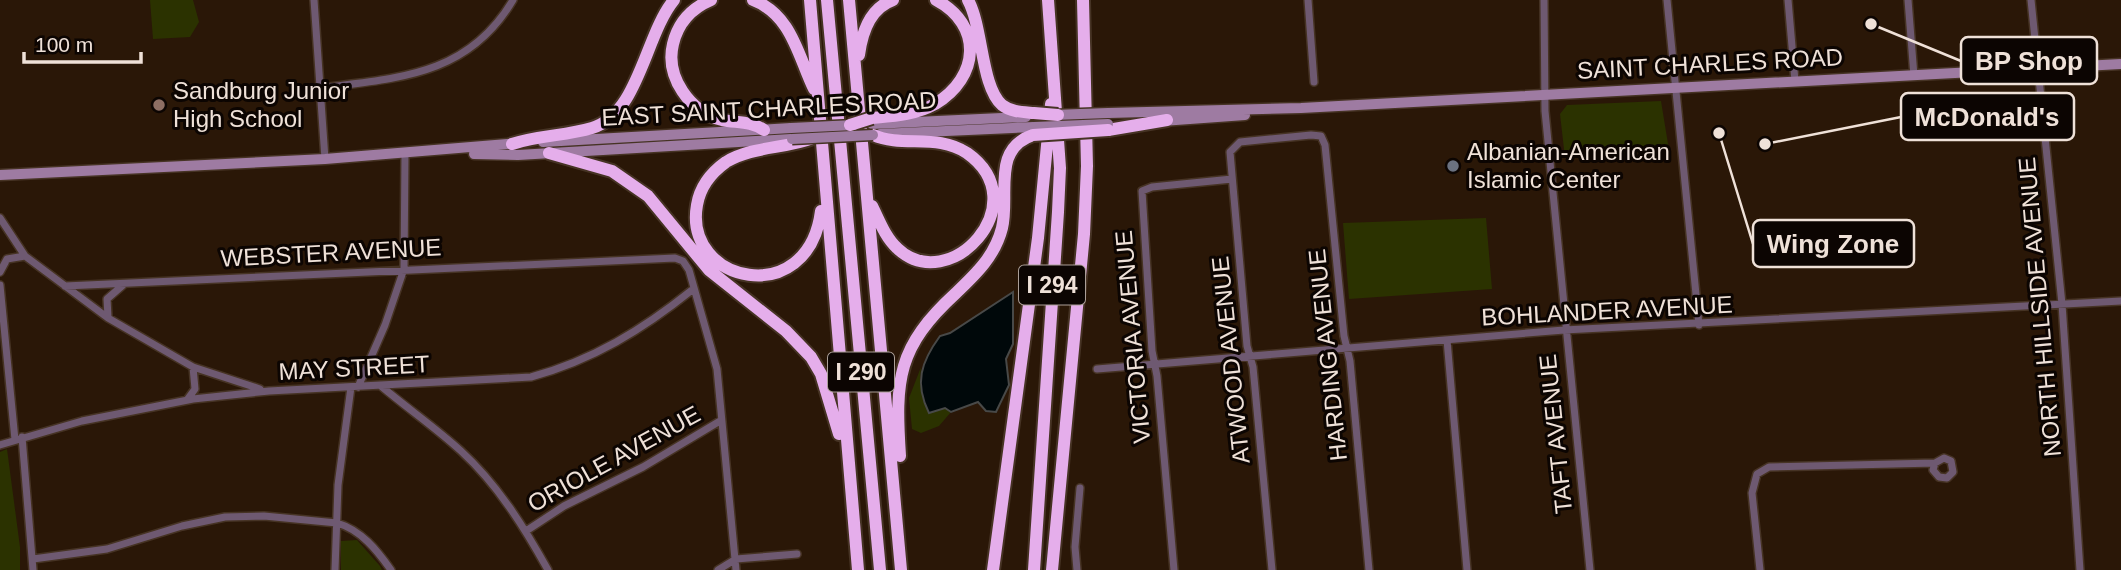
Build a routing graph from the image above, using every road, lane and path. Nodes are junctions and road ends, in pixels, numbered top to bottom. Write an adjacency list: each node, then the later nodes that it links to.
1 (314, 0): 27 (street)
2 (513, 0): 27 (street)
3 (674, 0): 41 (highway)
4 (711, 0): 38 (highway)
5 (753, 0): 30 (highway)
6 (810, 0): 30 (highway, I 290)
7 (827, 0): 93 (highway, I 290)
8 (849, 0): 28 (highway)
9 (893, 0): 28 (highway)
10 (936, 0): 37 (highway)
11 (968, 0): 35 (highway)
12 (1048, 0): 23 (highway, I 294)
13 (1083, 0): 97 (highway, I 294)
14 (1308, 0): 25 (street)
15 (1544, 0): 29 (street, TAFT AVENUE)
16 (1667, 0): 26 (street)
17 (1788, 0): 24 (street)
18 (1908, 0): 22 (street)
19 (2031, 0): 21 (street, NORTH HILLSIDE AVENUE)
20 (2121, 64): 21 (main road, SAINT CHARLES ROAD)
21 (2037, 68): 22 (main road, SAINT CHARLES ROAD); 60 (street, NORTH HILLSIDE AVENUE)
22 (1914, 76): 24 (main road, SAINT CHARLES ROAD)
23 (1055, 79): 95 (highway); 96 (highway, I 294)
24 (1795, 81): 26 (main road, SAINT CHARLES ROAD)
25 (1314, 82)
26 (1674, 86): 29 (main road, SAINT CHARLES ROAD); 62 (street)
27 (320, 88): 46 (street)
28 (857, 90): 50 (highway)
29 (1545, 93): 31 (main road, SAINT CHARLES ROAD); 63 (street, TAFT AVENUE)
30 (817, 95): 49 (highway, I 290)
31 (1301, 108): 33 (main road, SAINT CHARLES ROAD); 34 (main road, SAINT CHARLES ROAD)
32 (1058, 115): 34 (main road, bridge); 35 (highway, bridge)
33 (1167, 120): 34 (highway)
34 (1108, 122): 35 (highway, bridge)
35 (1034, 123): 37 (main road, EAST SAINT CHARLES ROAD); 82 (highway)
36 (849, 125): 37 (highway, bridge); 38 (main road, EAST SAINT CHARLES ROAD, bridge)
37 (872, 126): 39 (main road, EAST SAINT CHARLES ROAD, bridge); 50 (highway)
38 (764, 130): 41 (main road, EAST SAINT CHARLES ROAD)
39 (813, 138): 40 (highway, bridge)
40 (792, 143): 44 (main road, EAST SAINT CHARLES ROAD); 49 (highway)
41 (512, 144): 43 (main road, EAST SAINT CHARLES ROAD)
42 (1233, 146): 48 (street, ATWOOD AVENUE); 65 (street, HARDING AVENUE)
43 (432, 152): 44 (main road, EAST SAINT CHARLES ROAD); 45 (main road, EAST SAINT CHARLES ROAD)
44 (549, 153): 79 (highway)
45 (405, 154): 46 (main road, EAST SAINT CHARLES ROAD); 53 (street)
46 (325, 159): 47 (main road, EAST SAINT CHARLES ROAD)
47 (0, 175)
48 (1232, 179): 66 (street, ATWOOD AVENUE); 67 (street, VICTORIA AVENUE)
49 (824, 183): 79 (highway, I 290)
50 (867, 196): 82 (highway)
51 (0, 218): 52 (street)
52 (25, 256): 54 (street); 57 (street)
53 (404, 269): 55 (street, WEBSTER AVENUE); 58 (street, WEBSTER AVENUE); 71 (street)
54 (0, 272)
55 (131, 283): 57 (street, WEBSTER AVENUE); 61 (street)
56 (0, 285): 75 (street)
57 (65, 286): 61 (street)
58 (692, 290): 70 (street, MAY STREET); 74 (street, WEBSTER AVENUE)
59 (2121, 301): 60 (street, BOHLANDER AVENUE)
60 (2062, 304): 62 (street, BOHLANDER AVENUE); 105 (street, NORTH HILLSIDE AVENUE)
61 (108, 318): 68 (street)
62 (1699, 325): 63 (street, BOHLANDER AVENUE)
63 (1564, 330): 64 (street, BOHLANDER AVENUE); 103 (street, TAFT AVENUE)
64 (1447, 340): 65 (street, BOHLANDER AVENUE); 102 (street)
65 (1348, 349): 66 (street, BOHLANDER AVENUE); 101 (street, HARDING AVENUE)
66 (1250, 356): 67 (street, BOHLANDER AVENUE); 100 (street, ATWOOD AVENUE)
67 (1154, 364): 69 (street, BOHLANDER AVENUE); 99 (street, VICTORIA AVENUE)
68 (193, 368): 72 (street); 73 (street)
69 (1097, 369)
70 (380, 386): 71 (street, MAY STREET); 81 (street)
71 (354, 387): 72 (street, MAY STREET); 80 (street)
72 (269, 391): 73 (street, MAY STREET)
73 (187, 400): 75 (street, MAY STREET)
74 (720, 421): 81 (street, ORIOLE AVENUE); 85 (street, WEBSTER AVENUE)
75 (19, 439): 76 (street, MAY STREET); 84 (street)
76 (0, 445)
77 (1935, 463): 104 (street)
78 (1080, 488): 98 (street)
79 (852, 500): 92 (highway, I 290)
80 (337, 523): 84 (street); 87 (street); 88 (street)
81 (526, 531): 89 (street)
82 (899, 533): 94 (highway)
83 (797, 554): 85 (street)
84 (33, 559): 86 (street)
85 (736, 559): 90 (street); 91 (street, WEBSTER AVENUE)
86 (33, 570)
87 (335, 570)
88 (391, 570)
89 (548, 570)
90 (718, 570)
91 (736, 570)
92 (858, 570)
93 (880, 570)
94 (901, 570)
95 (993, 570)
96 (1034, 570)
97 (1052, 570)
98 (1077, 570)
99 (1174, 570)
100 (1272, 570)
101 (1369, 570)
102 (1467, 570)
103 (1590, 570)
104 (1760, 570)
105 (2080, 570)

